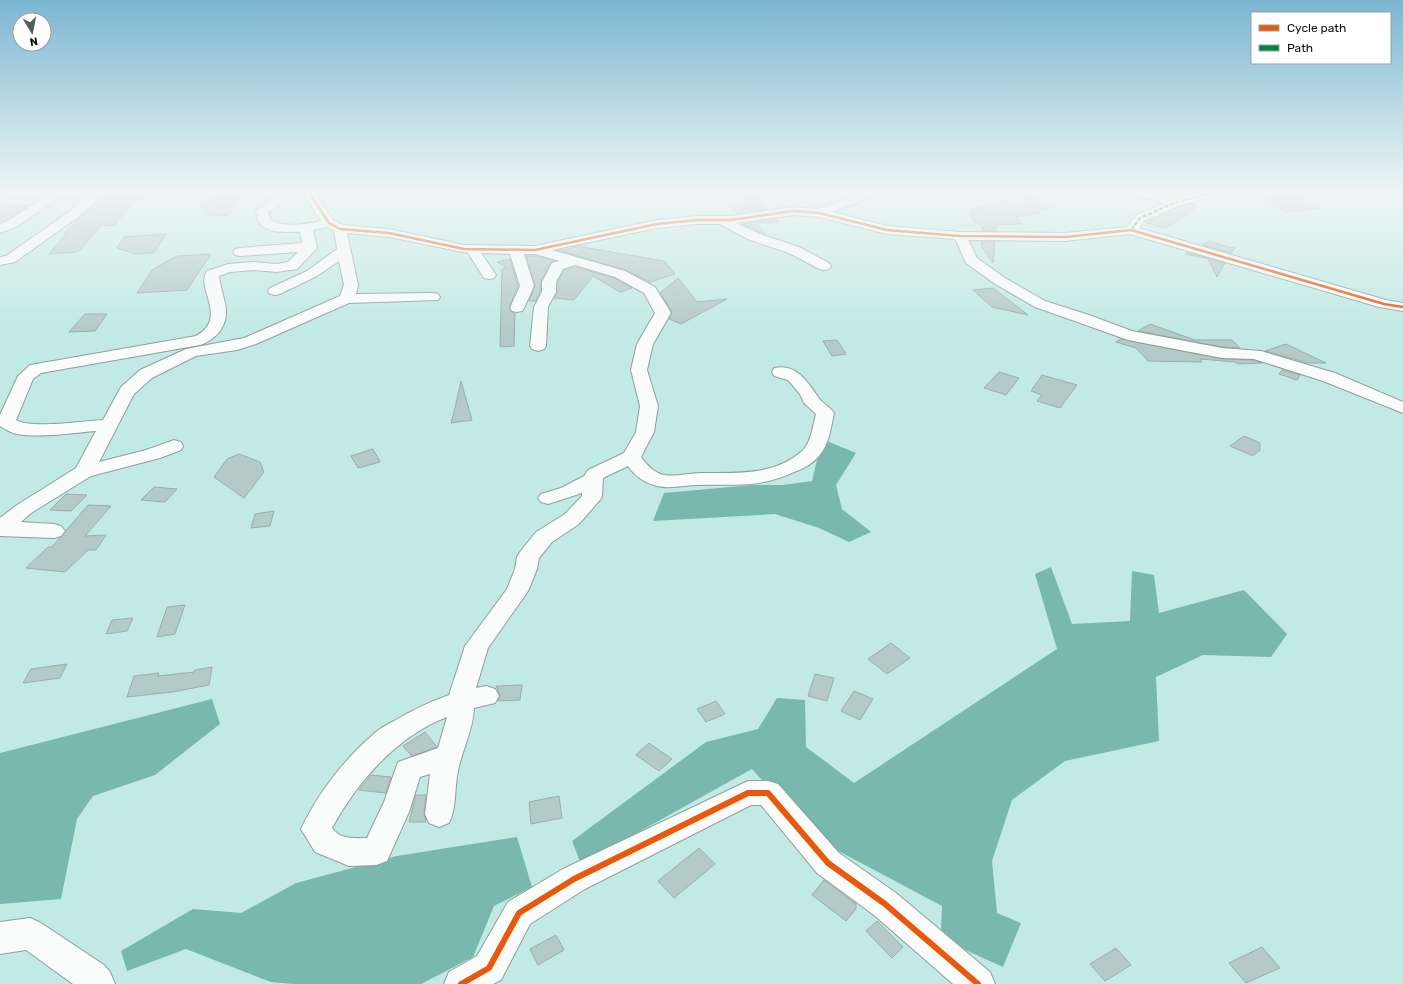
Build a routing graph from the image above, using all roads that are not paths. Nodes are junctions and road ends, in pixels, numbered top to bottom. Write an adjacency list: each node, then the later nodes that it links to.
1 (39, 239): 15 (street)
2 (308, 239): 9 (street)
3 (339, 239): 11 (street)
4 (417, 239): 10 (street)
5 (587, 239): 13 (street)
6 (761, 239): 17 (street)
7 (961, 239): 26 (street)
8 (1161, 239): 22 (street)
9 (309, 245): 14 (street); 27 (street)
10 (473, 249): 12 (street); 18 (street)
11 (344, 250): 19 (street); 21 (street)
12 (516, 250): 13 (street); 23 (street)
13 (535, 250): 16 (street)
14 (240, 252)
15 (0, 261)
16 (575, 261): 24 (street); 29 (street)
17 (824, 266)
18 (489, 275)
19 (275, 291)
20 (433, 297): 21 (street)
21 (347, 299): 27 (street)
22 (1403, 307)
23 (517, 308)
24 (538, 346)
25 (780, 372): 29 (street)
26 (1403, 408)
27 (109, 425): 30 (street)
28 (174, 446): 30 (street)
29 (631, 457): 31 (street)
30 (84, 472): 33 (street)
31 (592, 480): 32 (street); 35 (street)
32 (548, 498)
33 (0, 528): 34 (street)
34 (54, 531)
35 (473, 699): 36 (street); 36 (street)
36 (450, 755): 37 (street)
37 (439, 814)
38 (0, 938): 39 (street)
39 (98, 984)
40 (461, 984): 41 (street)
41 (978, 984)

